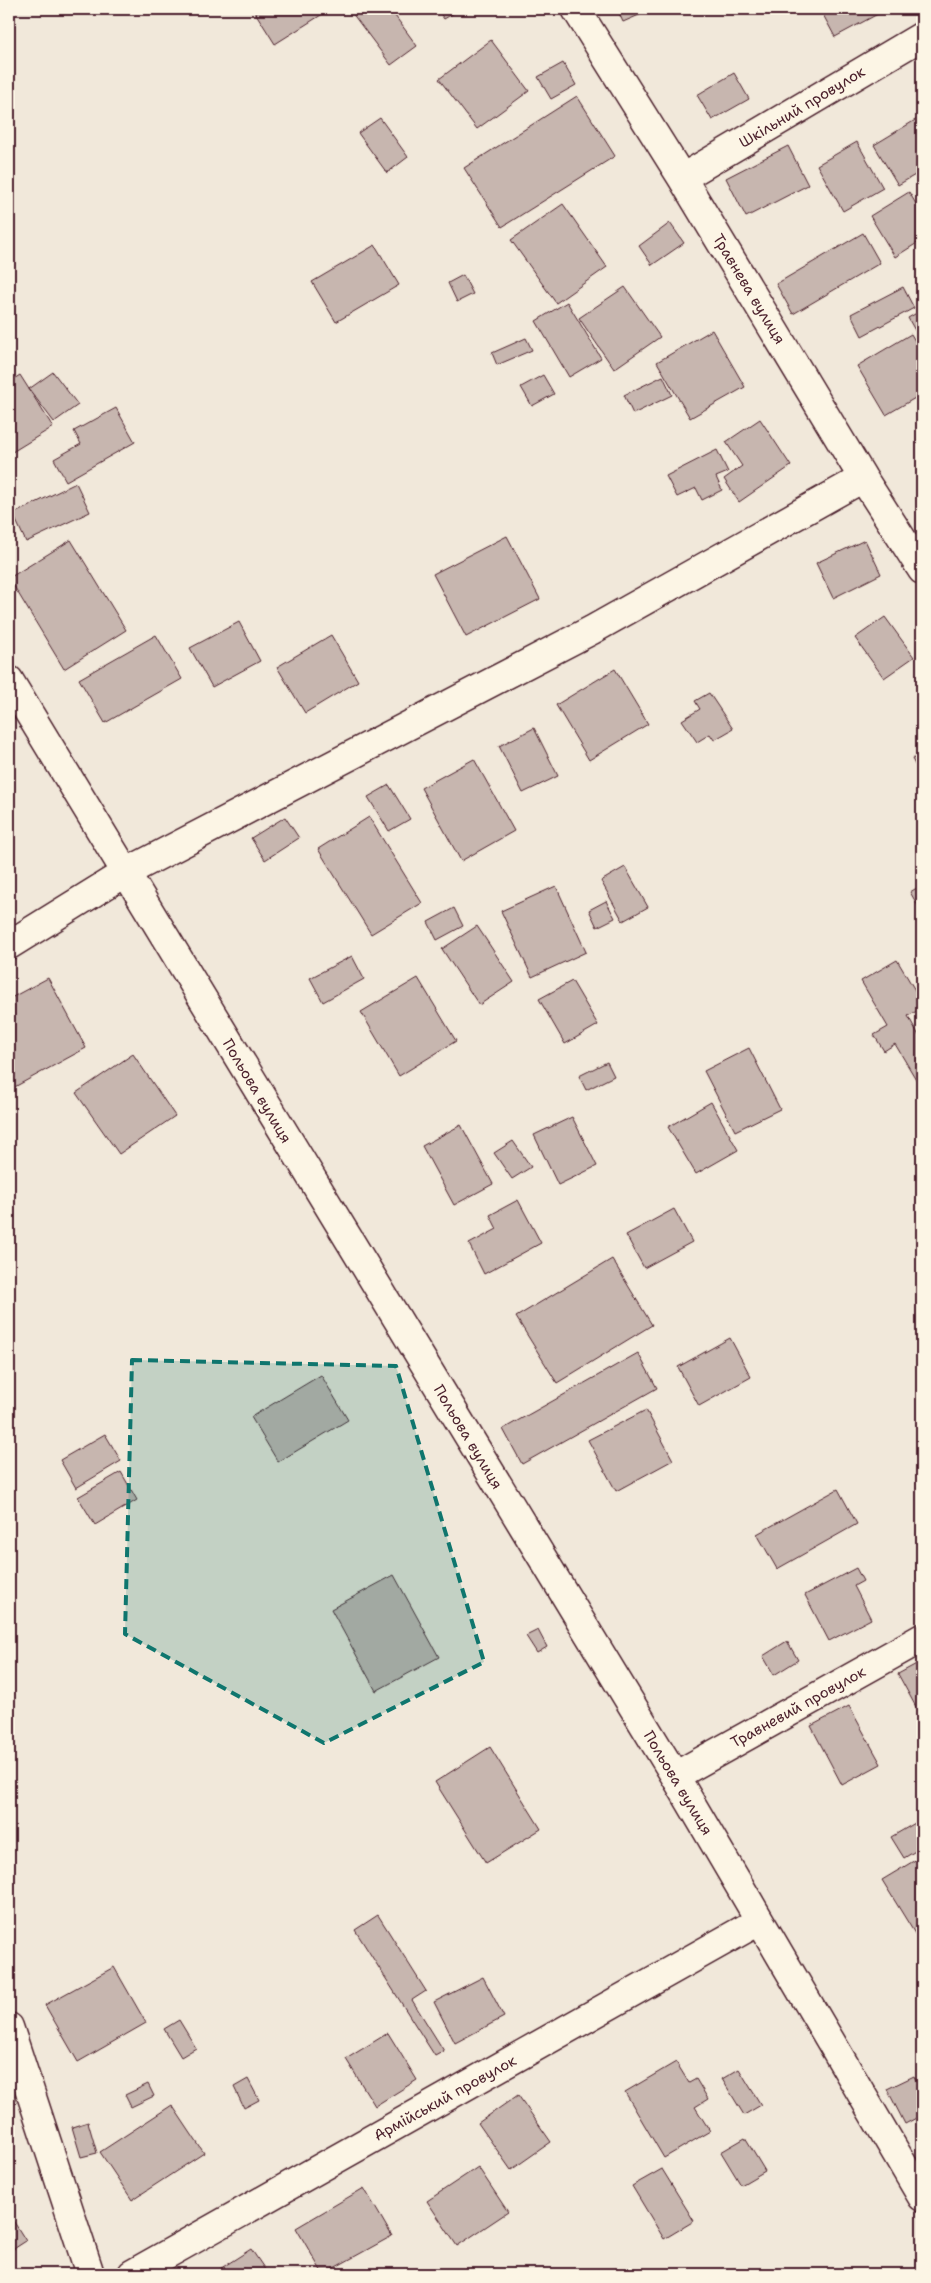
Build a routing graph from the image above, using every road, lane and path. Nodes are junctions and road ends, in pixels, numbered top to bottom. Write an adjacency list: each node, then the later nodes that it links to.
1 (576, 9): 3 (street, Травнева вулиця)
2 (922, 36): 3 (street, Шкільний провулок)
3 (682, 178): 4 (street, Травнева вулиця)
4 (863, 478): 5 (street, Травнева вулиця); 7 (street)
5 (922, 570)
6 (9, 680): 7 (street, Польова вулиця)
7 (125, 873): 8 (street); 10 (street, Польова вулиця)
8 (9, 945)
9 (922, 1638): 10 (street, Травневий провулок)
10 (675, 1776): 11 (street, Польова вулиця)
11 (759, 1921): 13 (street, Польова вулиця); 15 (street, Армійський провулок)
12 (9, 2027): 14 (street)
13 (922, 2197)
14 (90, 2274)
15 (132, 2274)

